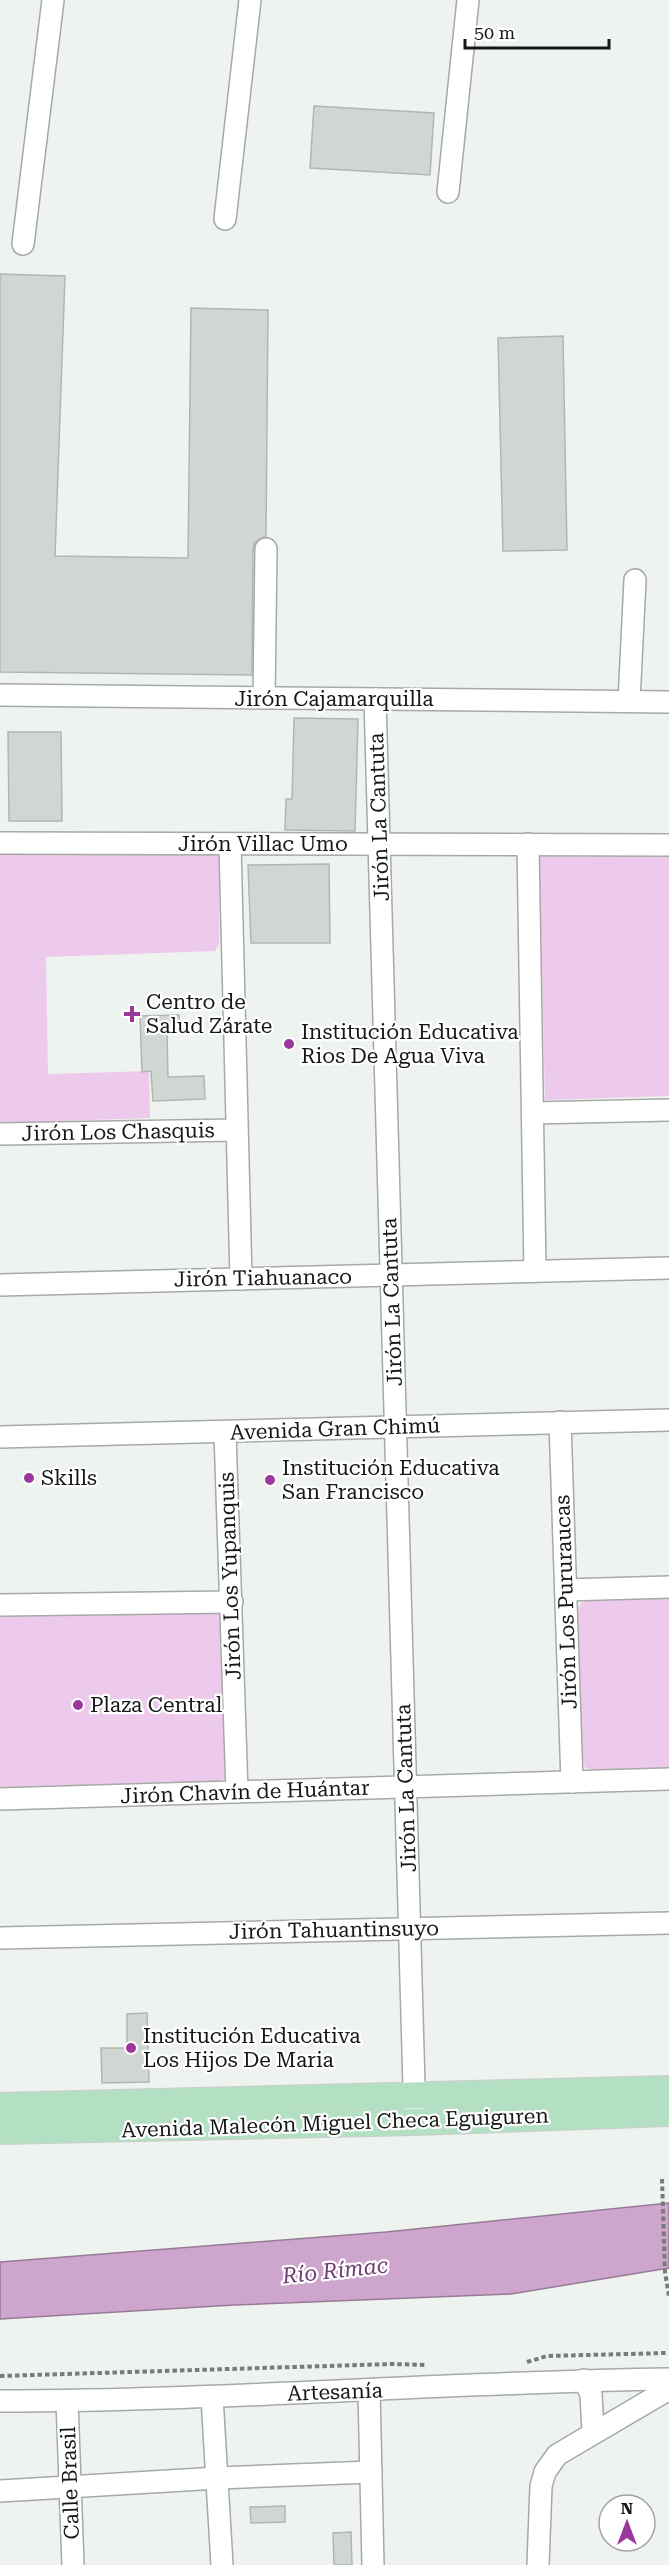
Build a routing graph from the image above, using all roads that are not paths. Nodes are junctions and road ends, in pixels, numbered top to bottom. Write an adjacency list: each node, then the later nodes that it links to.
1 (53, 0): 6 (street)
2 (250, 0): 5 (street)
3 (468, 0): 4 (street)
4 (448, 192)
5 (225, 219)
6 (23, 244)
7 (266, 549): 10 (street)
8 (635, 580): 12 (street)
9 (0, 695): 10 (street, Jirón Cajamarquilla)
10 (264, 698): 11 (street, Jirón Cajamarquilla)
11 (375, 699): 12 (street, Jirón Cajamarquilla); 16 (street, Jirón La Cantuta)
12 (629, 701): 13 (street, Jirón Cajamarquilla)
13 (669, 702)
14 (0, 843): 15 (street, Jirón Villac Umo)
15 (231, 844): 16 (street, Jirón Villac Umo); 21 (street)
16 (380, 844): 17 (street, Jirón Villac Umo); 25 (street, Jirón La Cantuta)
17 (528, 844): 18 (street, Jirón Villac Umo); 20 (street)
18 (669, 845)
19 (669, 1110): 20 (street)
20 (533, 1113): 24 (street)
21 (236, 1130): 22 (street, Jirón Los Chasquis); 26 (street)
22 (0, 1134)
23 (669, 1268): 24 (street, Jirón Tiahuanaco)
24 (536, 1271): 25 (street, Jirón Tiahuanaco)
25 (392, 1275): 26 (street, Jirón Tiahuanaco); 30 (street, Jirón La Cantuta)
26 (241, 1279): 27 (street, Jirón Tiahuanaco)
27 (0, 1285)
28 (669, 1420): 29 (street, Avenida Gran Chimú)
29 (560, 1422): 30 (street, Avenida Gran Chimú); 34 (street, Jirón Los Pururaucas)
30 (396, 1426): 31 (street, Avenida Gran Chimú); 39 (street, Jirón La Cantuta)
31 (225, 1433): 32 (street, Avenida Gran Chimú); 35 (street, Jirón Los Yupanquis)
32 (0, 1437)
33 (669, 1587): 34 (street)
34 (566, 1590): 38 (street, Jirón Los Pururaucas)
35 (232, 1602): 36 (street); 40 (street, Jirón Los Yupanquis)
36 (0, 1605)
37 (669, 1779): 38 (street, Jirón Chavín de Huántar)
38 (572, 1782): 39 (street, Jirón Chavín de Huántar)
39 (406, 1787): 40 (street, Jirón Chavín de Huántar); 43 (street, Jirón La Cantuta)
40 (237, 1792): 41 (street, Jirón Chavín de Huántar)
41 (0, 1799)
42 (669, 1923): 43 (street, Jirón Tahuantinsuyo)
43 (410, 1928): 44 (street, Jirón Tahuantinsuyo); 46 (street, Jirón La Cantuta)
44 (0, 1938)
45 (669, 2089): 46 (main road, Avenida Malecón Miguel Checa Eguiguren)
46 (414, 2095): 47 (main road, Avenida Malecón Miguel Checa Eguiguren); 49 (street, Jirón La Cantuta)
47 (0, 2106)
48 (669, 2113): 49 (main road, Avenida Malecón Miguel Checa Eguiguren)
49 (415, 2122): 50 (main road, Avenida Malecón Miguel Checa Eguiguren)
50 (0, 2131)
51 (669, 2379): 52 (street, Artesanía)
52 (584, 2380): 54 (street, Artesanía); 58 (street)
53 (669, 2389): 58 (street)
54 (369, 2391): 55 (street, Artesanía); 59 (street)
55 (212, 2397): 57 (street, Artesanía); 60 (street)
56 (0, 2401): 57 (street, Artesanía)
57 (67, 2401): 61 (street, Calle Brasil)
58 (593, 2432): 66 (street)
59 (371, 2472): 60 (street); 65 (street)
60 (218, 2478): 61 (street); 64 (street)
61 (71, 2486): 62 (street); 63 (street, Calle Brasil)
62 (0, 2491)
63 (74, 2565)
64 (222, 2565)
65 (373, 2565)
66 (538, 2565)

